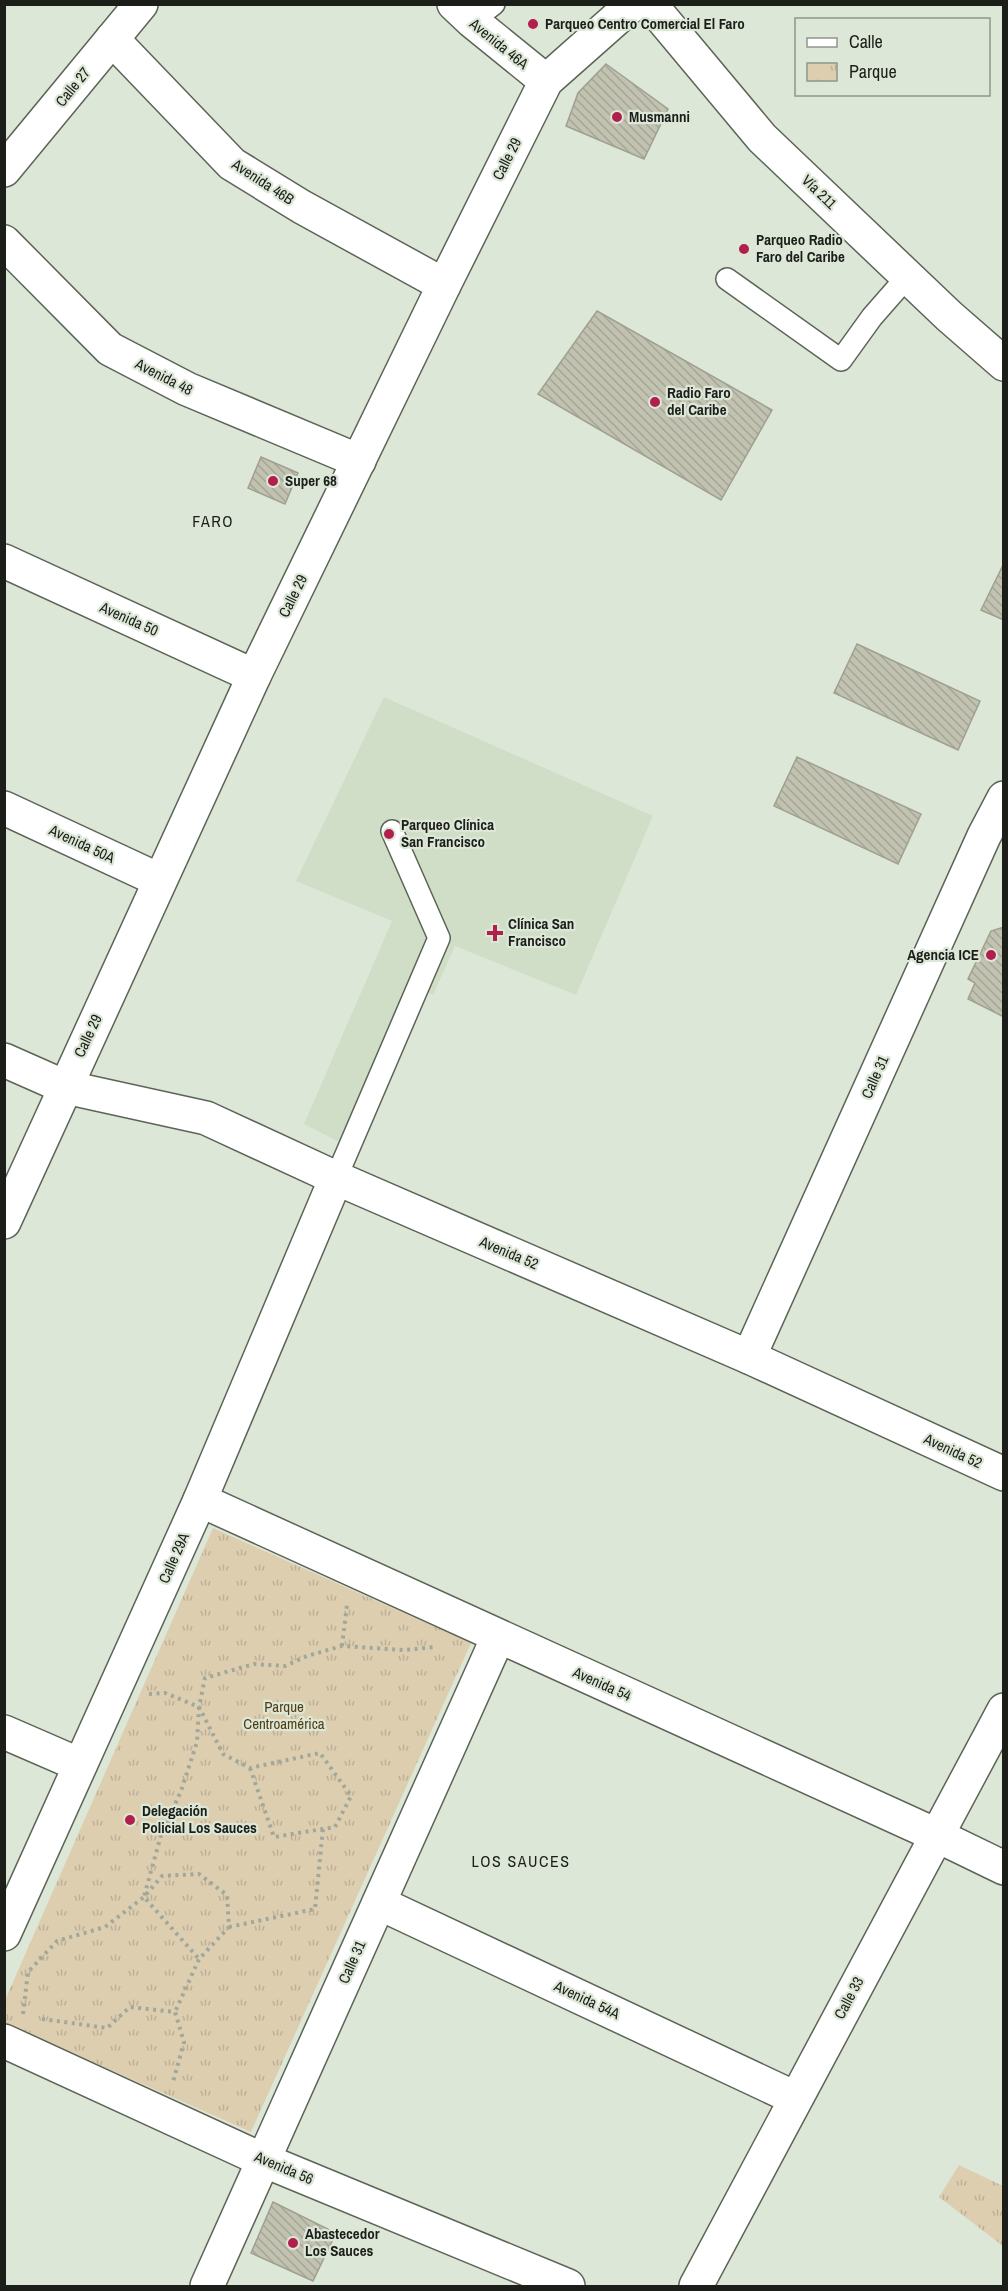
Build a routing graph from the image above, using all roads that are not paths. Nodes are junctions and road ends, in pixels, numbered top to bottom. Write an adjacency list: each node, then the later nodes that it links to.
1 (141, 4): 5 (street, Calle 27)
2 (633, 4): 6 (street, Calle 29)
3 (650, 4): 9 (street, Vía 211)
4 (473, 10): 6 (street, Avenida 46A)
5 (112, 39): 7 (street, Calle 27); 11 (street, Avenida 46B)
6 (546, 81): 11 (street, Calle 29)
7 (4, 170)
8 (4, 242): 13 (street, Avenida 48)
9 (907, 277): 10 (lane); 12 (street, Vía 211)
10 (727, 279)
11 (444, 285): 13 (street, Calle 29)
12 (1004, 364)
13 (359, 461): 15 (street, Calle 29)
14 (4, 561): 15 (street, Avenida 50)
15 (254, 676): 19 (street, Calle 29)
16 (1004, 798): 24 (street, Calle 31)
17 (4, 808): 19 (street, Avenida 50A)
18 (392, 831): 22 (lane)
19 (159, 880): 21 (street, Calle 29)
20 (4, 1060): 21 (street, Avenida 52)
21 (65, 1087): 22 (street, Avenida 52); 23 (street, Calle 29)
22 (336, 1178): 24 (street, Avenida 52); 26 (street, Calle 29A)
23 (4, 1222)
24 (748, 1357): 25 (street, Avenida 52)
25 (1004, 1474)
26 (200, 1500): 27 (street, Avenida 54); 30 (street, Calle 29A)
27 (498, 1637): 31 (street, Avenida 54); 33 (street, Calle 31)
28 (1004, 1710): 31 (street, Calle 33)
29 (4, 1732): 30 (street)
30 (80, 1765): 34 (street, Calle 29A)
31 (936, 1835): 32 (street, Avenida 54); 36 (street, Calle 33)
32 (1004, 1868)
33 (379, 1903): 36 (street, Avenida 54A); 37 (street, Calle 31)
34 (4, 1934)
35 (14, 2029): 37 (street, Avenida 56)
36 (795, 2098): 40 (street, Calle 33)
37 (263, 2160): 38 (street, Calle 31); 39 (street, Avenida 56)
38 (207, 2286)
39 (568, 2286)
40 (696, 2286)

